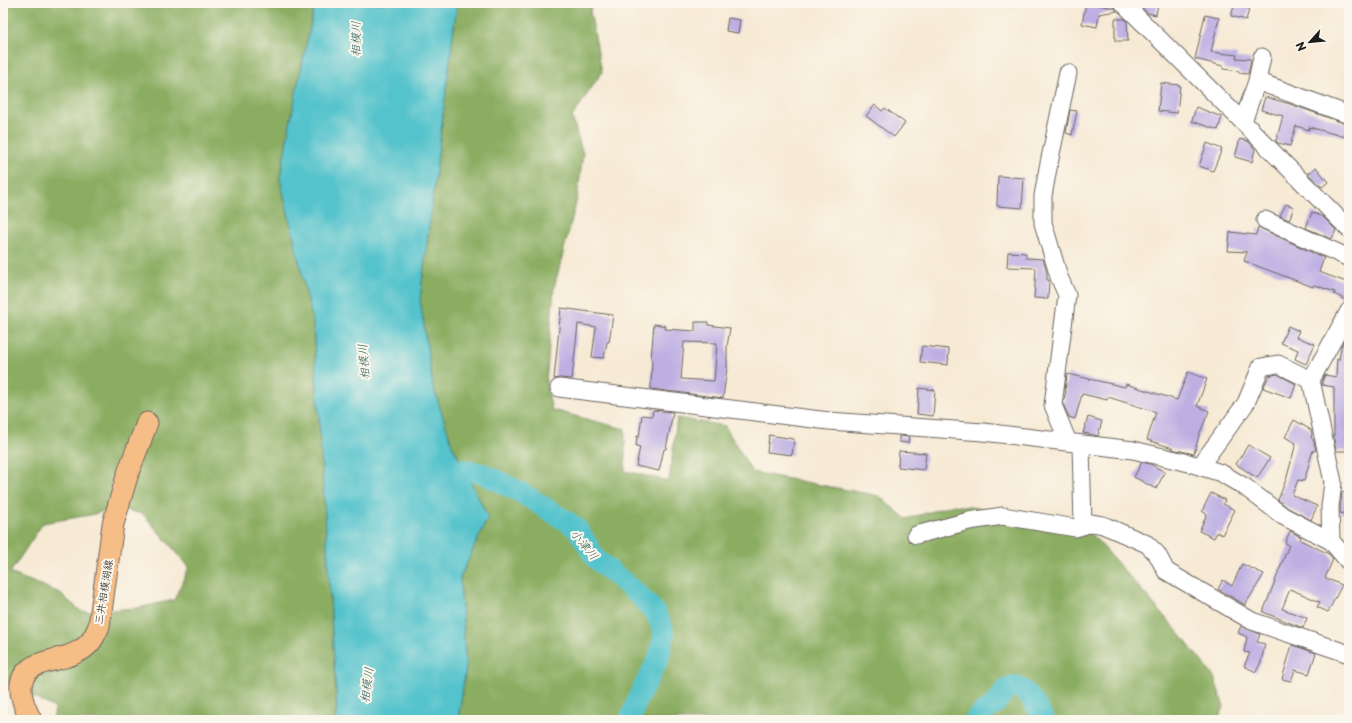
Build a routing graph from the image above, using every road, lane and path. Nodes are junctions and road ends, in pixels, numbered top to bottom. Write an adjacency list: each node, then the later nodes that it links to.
1 (1123, 3): 6 (street)
2 (1262, 57): 4 (street)
3 (1068, 73): 14 (street)
4 (1257, 81): 5 (street); 6 (street)
5 (1349, 115)
6 (1243, 122): 8 (street)
7 (1265, 220): 9 (street)
8 (1349, 229)
9 (1349, 258)
10 (1349, 312): 11 (street)
11 (1311, 380): 15 (street); 18 (street)
12 (559, 388): 14 (street)
13 (147, 423): 21 (main road, 三井相模湖線)
14 (1075, 443): 15 (street); 16 (street)
15 (1200, 466): 18 (street)
16 (1083, 526): 17 (street); 20 (street)
17 (916, 535)
18 (1331, 540): 19 (street)
19 (1349, 562)
20 (1349, 654)
21 (31, 720)

